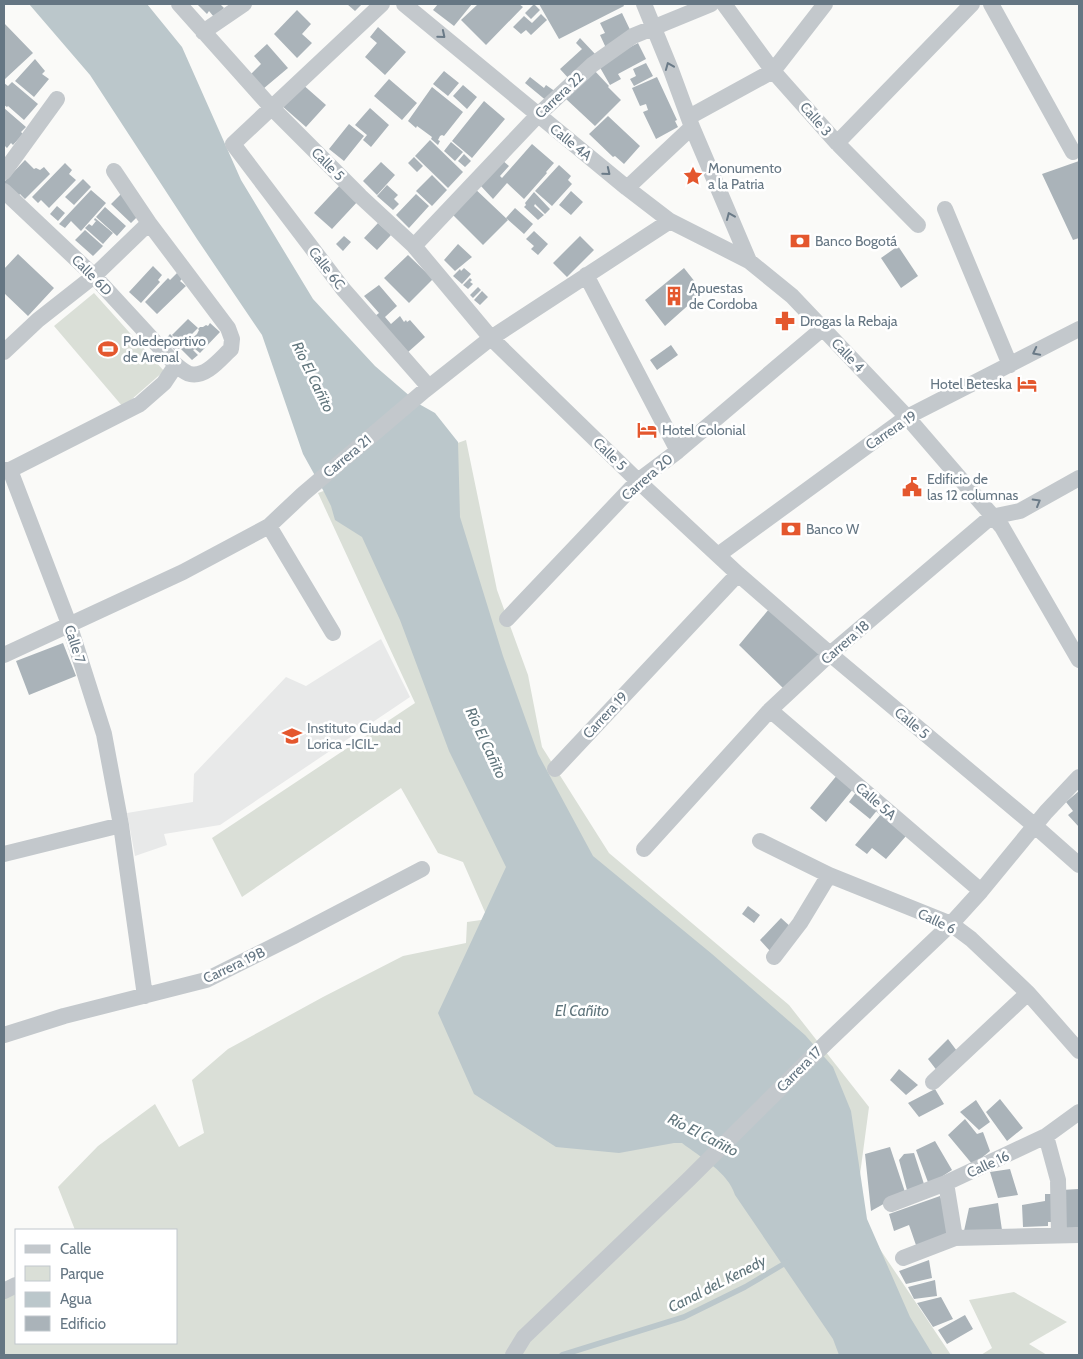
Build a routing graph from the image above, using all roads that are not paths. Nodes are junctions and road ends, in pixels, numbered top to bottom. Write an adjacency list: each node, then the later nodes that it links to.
1 (179, 4): 12 (street, Calle 5)
2 (244, 4): 12 (street)
3 (382, 4): 15 (street)
4 (404, 4): 16 (street, Calle 4A, one-way to 16)
5 (644, 4): 11 (street, Calle 4)
6 (711, 4): 11 (street, Carrera 22)
7 (724, 4): 13 (street, Calle 3)
8 (825, 4): 13 (street)
9 (972, 4): 18 (street)
10 (990, 4): 19 (street)
11 (654, 28): 16 (street, Carrera 22); 17 (street, Calle 4, one-way to 11)
12 (203, 32): 15 (street, Calle 5)
13 (773, 71): 17 (street); 18 (street, Calle 3)
14 (57, 99): 21 (street)
15 (271, 107): 28 (street, Calle 5); 38 (street, Calle 6C)
16 (538, 115): 22 (street, Calle 4A, one-way to 22); 28 (street, Carrera 22)
17 (690, 122): 22 (street); 29 (street, Calle 4, one-way to 17)
18 (836, 143): 27 (street, Calle 3)
19 (1073, 152)
20 (114, 171): 26 (street)
21 (4, 172)
22 (627, 188): 25 (street, Calle 4A)
23 (4, 191): 31 (street, Calle 6D)
24 (945, 209): 37 (street)
25 (670, 221): 29 (street, Calle 4A); 30 (street, Carrera 21)
26 (149, 223): 31 (street); 36 (street)
27 (918, 225)
28 (414, 246): 34 (street, Calle 5)
29 (749, 261): 32 (street, Calle 4)
30 (586, 275): 34 (street, Carrera 21); 40 (street)
31 (94, 276): 35 (street); 36 (street, Calle 6D)
32 (822, 329): 39 (street, Calle 4); 40 (street, Carrera 20)
33 (1079, 330): 37 (street, Carrera 19, one-way to 37)
34 (491, 338): 38 (street, Carrera 21); 43 (street, Calle 5)
35 (4, 352)
36 (176, 365): 41 (street)
37 (1010, 365): 39 (street, Carrera 19)
38 (426, 389): 45 (street, Carrera 21)
39 (907, 417): 44 (street, Calle 4); 46 (street, Carrera 19)
40 (678, 451): 43 (street, Carrera 20)
41 (7, 470): 49 (street, Calle 7)
42 (1079, 478): 44 (street, Carrera 18, one-way to 42)
43 (638, 481): 46 (street, Calle 5); 48 (street, Carrera 20)
44 (991, 517): 51 (street, Carrera 18); 53 (street, Calle 4)
45 (268, 526): 49 (street, Carrera 21); 50 (street)
46 (718, 555): 47 (street, Calle 5)
47 (738, 574): 51 (street, Calle 5); 55 (street, Carrera 19)
48 (507, 619)
49 (69, 624): 52 (street, Carrera 21); 57 (street, Calle 7)
50 (333, 634)
51 (830, 654): 54 (street, Carrera 18); 58 (street, Calle 5)
52 (4, 655)
53 (1079, 660)
54 (770, 710): 60 (street, Carrera 18); 65 (street, Calle 5A)
55 (555, 769)
56 (1079, 777): 58 (street, Carrera 17)
57 (121, 825): 61 (street); 69 (street, Calle 7)
58 (1035, 826): 62 (street, Calle 5); 65 (street, Carrera 17)
59 (760, 841): 64 (street, Calle 6)
60 (644, 850)
61 (4, 854)
62 (1079, 865)
63 (422, 869): 69 (street, Carrera 19B)
64 (829, 875): 66 (street, Calle 6); 67 (street)
65 (982, 891): 66 (street, Carrera 17)
66 (951, 924): 68 (street, Calle 6); 83 (street, Carrera 17)
67 (774, 957)
68 (1028, 993): 71 (street, Calle 6); 72 (street)
69 (145, 996): 70 (street, Carrera 19B)
70 (4, 1035)
71 (1079, 1051)
72 (933, 1082)
73 (1079, 1112): 74 (street, Calle 16)
74 (1046, 1136): 75 (street, Calle 16); 78 (street)
75 (946, 1183): 76 (street, Calle 16); 79 (street)
76 (891, 1204)
77 (1079, 1234): 78 (street)
78 (1059, 1235): 79 (street)
79 (955, 1238): 80 (street)
80 (903, 1258)
81 (15, 1285): 82 (street)
82 (4, 1291)
83 (513, 1355)

